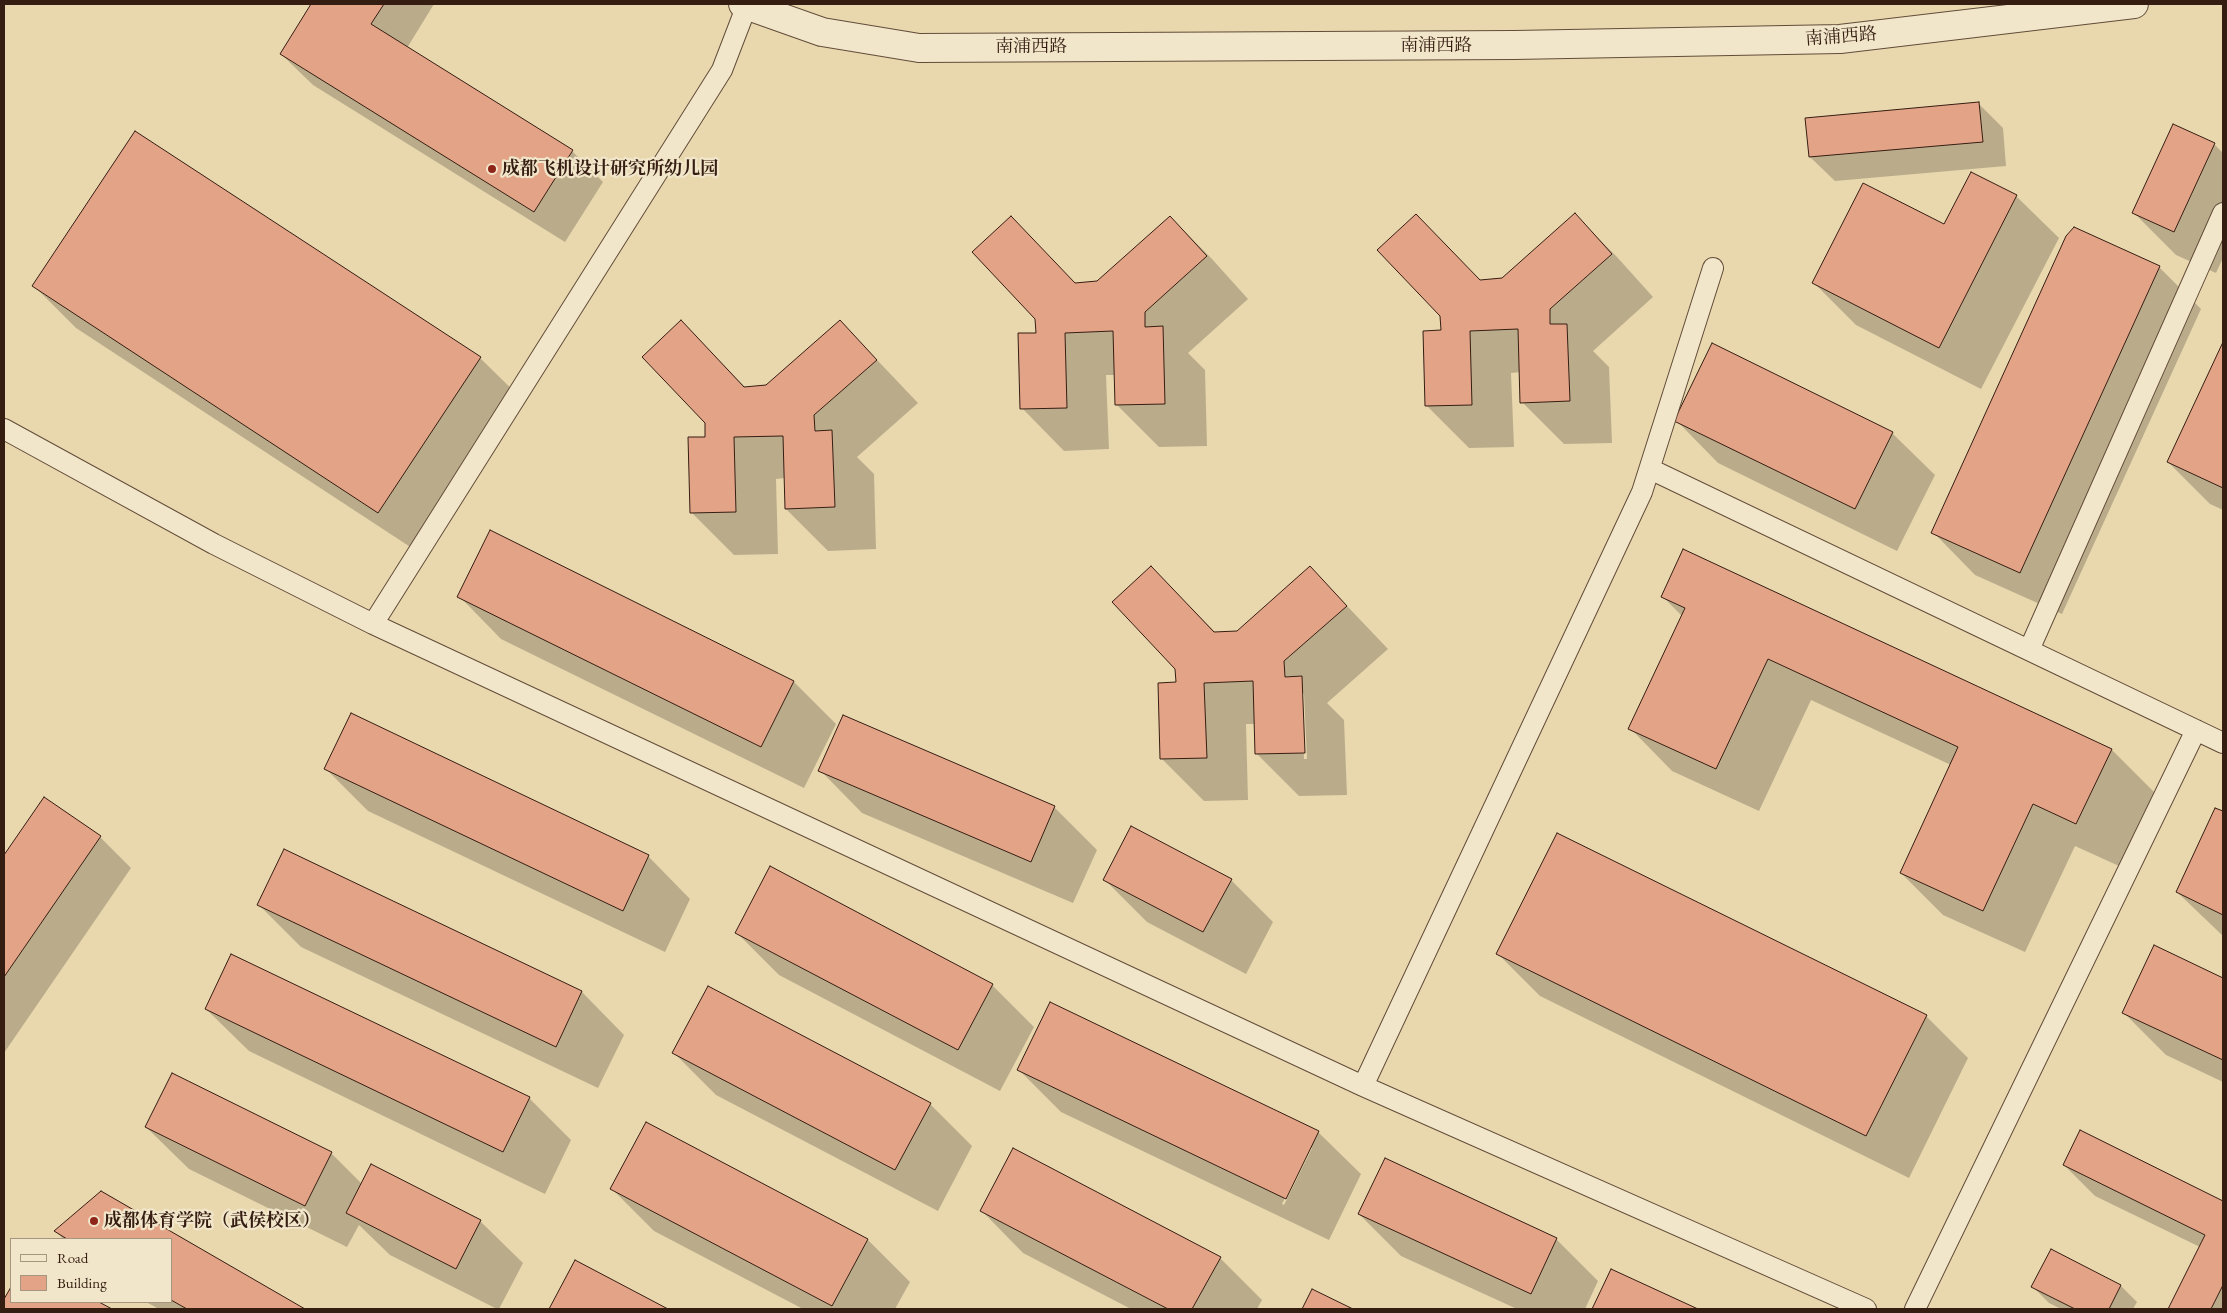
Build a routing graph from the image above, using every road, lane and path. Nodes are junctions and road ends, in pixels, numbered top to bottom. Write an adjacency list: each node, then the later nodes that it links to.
1 (745, 4): 2 (street, 南浦西路); 7 (lane)
2 (2134, 4)
3 (2223, 213): 8 (lane)
4 (1714, 268): 6 (lane)
5 (4, 429): 7 (lane)
6 (1650, 469): 8 (lane); 11 (lane)
7 (373, 624): 11 (lane)
8 (2029, 650): 9 (lane)
9 (2196, 730): 10 (lane); 13 (lane)
10 (2223, 743)
11 (1363, 1086): 12 (lane)
12 (1866, 1309)
13 (1914, 1309)

